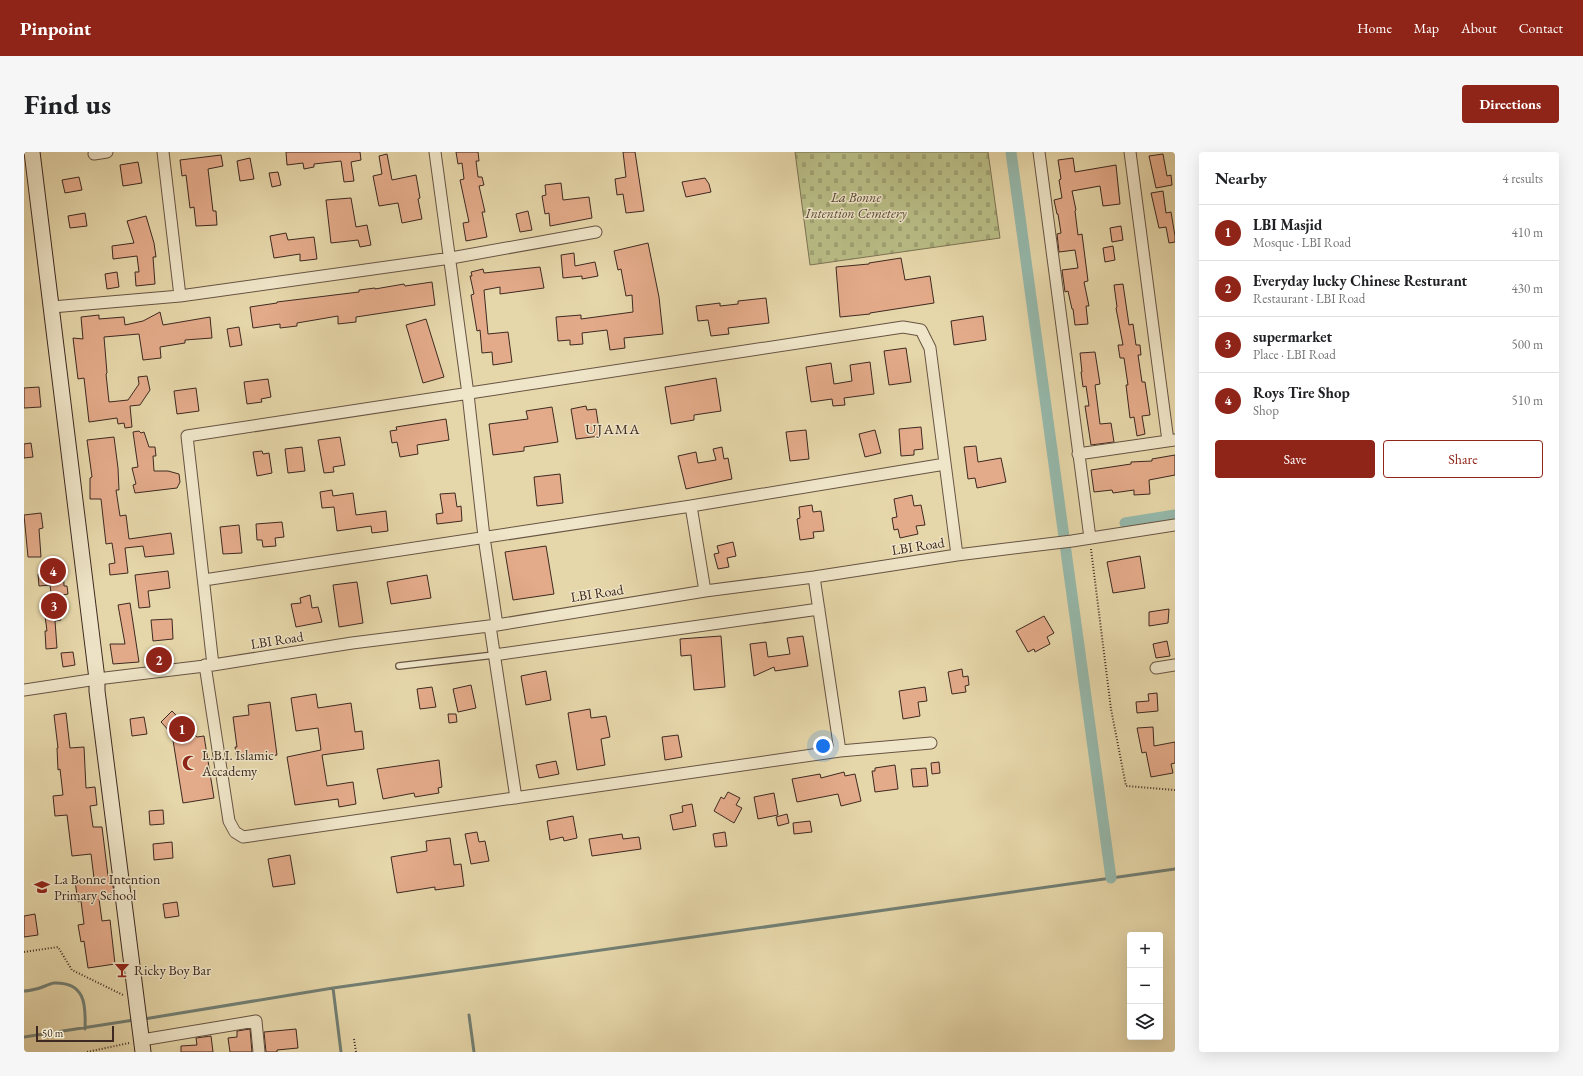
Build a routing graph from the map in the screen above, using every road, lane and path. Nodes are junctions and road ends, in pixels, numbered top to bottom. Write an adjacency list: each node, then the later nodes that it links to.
1 (32, 152): 11 (main road)
2 (107, 152): 7 (street)
3 (163, 152): 10 (street)
4 (435, 152): 9 (street)
5 (1039, 152): 14 (street)
6 (1130, 152): 13 (street)
7 (94, 154)
8 (596, 232): 9 (street)
9 (451, 258): 10 (street); 12 (street)
10 (180, 296): 11 (street)
11 (52, 307): 31 (main road)
12 (468, 394): 15 (street); 18 (street); 22 (street)
13 (1171, 440): 14 (street)
14 (1078, 454): 19 (street)
15 (945, 464): 16 (street); 20 (street)
16 (691, 506): 18 (street); 23 (street)
17 (1175, 525): 19 (street, LBI Road)
18 (484, 537): 22 (street); 25 (street)
19 (1090, 538): 20 (street, LBI Road); 35 (path)
20 (958, 555): 21 (street, LBI Road)
21 (814, 577): 23 (street, LBI Road); 24 (street)
22 (204, 580): 27 (street)
23 (705, 591): 25 (street, LBI Road)
24 (819, 609): 26 (street); 34 (street)
25 (494, 625): 26 (street); 27 (street, LBI Road)
26 (494, 655): 29 (lane); 36 (street)
27 (209, 665): 31 (street, LBI Road); 36 (street)
28 (1175, 665): 30 (street)
29 (399, 666)
30 (1156, 668)
31 (97, 685): 32 (street, LBI Road); 38 (main road)
32 (24, 690)
33 (931, 743): 34 (street)
34 (840, 752): 36 (street)
35 (1175, 790)
36 (516, 798)
37 (24, 952): 38 (path)
38 (136, 998): 40 (main road)
39 (354, 1039): 43 (path)
40 (142, 1042): 41 (path); 42 (street)
41 (87, 1052)
42 (259, 1052)
43 (356, 1052)

